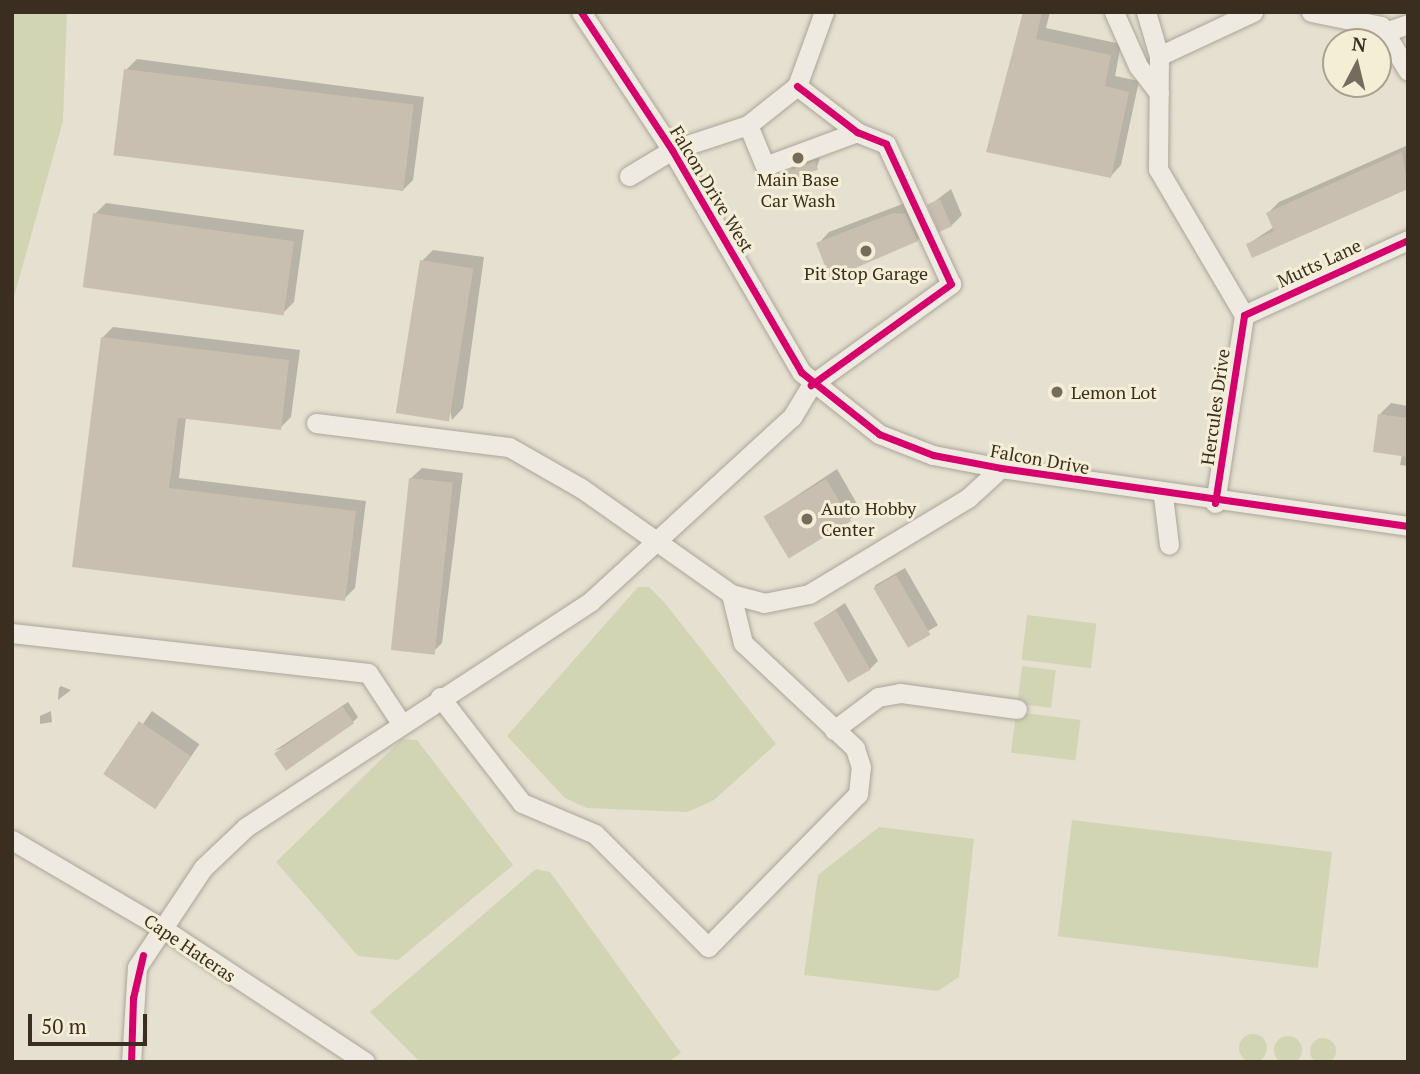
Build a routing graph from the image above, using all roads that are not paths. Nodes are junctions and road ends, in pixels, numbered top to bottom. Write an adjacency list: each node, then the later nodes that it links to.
1 (581, 12): 15 (street, Falcon Drive West)
2 (824, 12): 11 (street)
3 (1114, 12): 12 (street)
4 (1146, 12): 9 (street)
5 (1253, 12): 9 (street)
6 (1311, 12): 7 (street)
7 (1382, 28)
8 (1392, 44): 10 (street)
9 (1160, 56): 12 (street)
10 (1408, 71)
11 (797, 86): 13 (street); 14 (street)
12 (1159, 93): 18 (street)
13 (748, 125): 14 (street); 15 (street)
14 (857, 132): 19 (street)
15 (672, 150): 16 (street); 19 (street, Falcon Drive West)
16 (629, 176)
17 (1408, 240): 18 (street, Mutts Lane)
18 (1244, 315): 23 (street, Hercules Drive)
19 (811, 385): 21 (street, Falcon Drive); 25 (street)
20 (316, 423): 25 (street)
21 (1001, 468): 22 (street, Falcon Drive); 27 (street)
22 (1163, 496): 23 (street, Falcon Drive); 26 (street)
23 (1215, 503): 24 (street, Falcon Drive)
24 (1408, 526)
25 (654, 541): 27 (street); 29 (street)
26 (1169, 545)
27 (731, 594): 32 (street)
28 (12, 633): 31 (street)
29 (440, 697): 31 (street); 32 (street)
30 (1017, 709): 32 (street)
31 (401, 723): 34 (street)
32 (834, 730)
33 (12, 840): 34 (street, Cape Hateras)
34 (162, 928): 35 (street); 36 (street, Cape Hateras)
35 (131, 1062)
36 (365, 1062)

